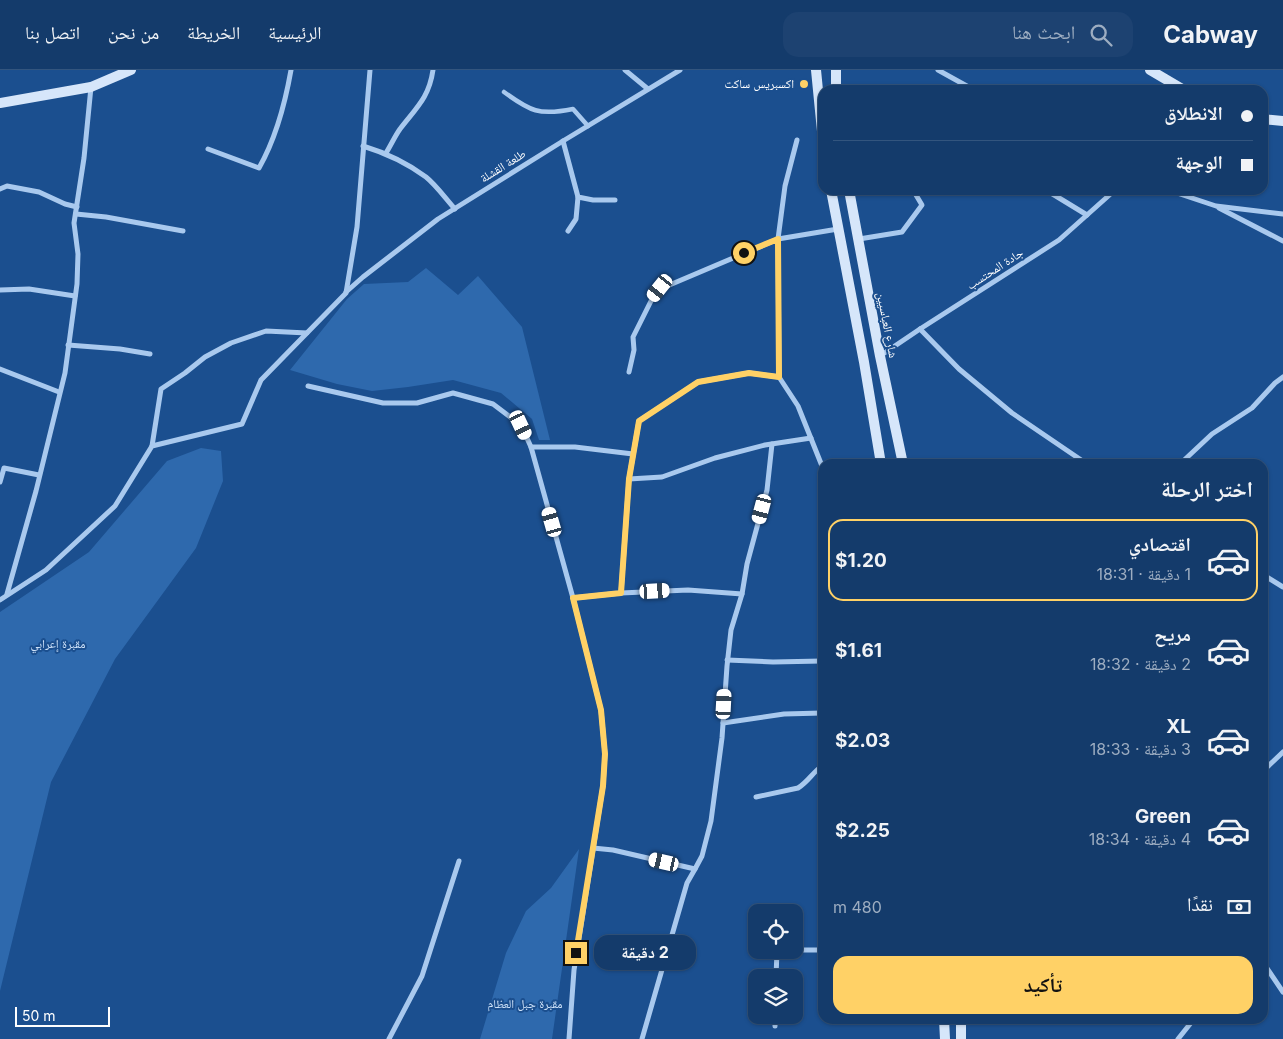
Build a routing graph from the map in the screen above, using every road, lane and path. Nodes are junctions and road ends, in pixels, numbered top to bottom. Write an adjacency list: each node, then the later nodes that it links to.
1 (130, 70): 14 (main road)
2 (291, 70): 25 (street)
3 (370, 70): 24 (street)
4 (433, 70): 26 (street)
5 (626, 70): 15 (street)
6 (680, 70): 15 (street, طلعة القشلة)
7 (816, 70): 16 (main road)
8 (836, 70): 11 (main road)
9 (938, 70): 12 (street)
10 (1150, 70): 13 (main road)
11 (836, 85)
12 (965, 85)
13 (1176, 85)
14 (91, 87): 18 (main road); 37 (street)
15 (648, 89): 21 (street, طلعة القشلة)
16 (818, 90)
17 (504, 92): 21 (street)
18 (0, 103)
19 (1268, 119): 20 (main road)
20 (1283, 121)
21 (588, 126): 23 (street, طلعة القشلة)
22 (797, 140): 45 (street)
23 (563, 141): 34 (street); 38 (street, طلعة القشلة)
24 (363, 146): 26 (street); 49 (street)
25 (208, 149)
26 (386, 153): 38 (street)
27 (0, 189): 37 (street)
28 (832, 195): 42 (main road)
29 (850, 195): 46 (main road, شارع العباسيين)
30 (916, 195): 46 (street)
31 (1054, 195): 41 (street)
32 (1109, 195): 41 (street, جادة المحتسب)
33 (1183, 195): 36 (street)
34 (578, 197): 35 (street); 44 (street)
35 (615, 200)
36 (1216, 206): 40 (street); 47 (street)
37 (77, 207): 39 (street)
38 (455, 209): 49 (street, طلعة القشلة)
39 (76, 214): 43 (street); 50 (street)
40 (1283, 214)
41 (1087, 215): 51 (street, جادة المحتسب)
42 (838, 229): 45 (street); 68 (main road)
43 (183, 231)
44 (568, 231)
45 (778, 239): 57 (street); 58 (street)
46 (858, 239): 55 (main road, شارع العباسيين)
47 (1283, 241)
48 (0, 290): 50 (street)
49 (346, 293): 52 (street, طلعة القشلة)
50 (75, 296): 53 (street)
51 (920, 329): 55 (street, جادة المحتسب); 70 (street)
52 (307, 333): 64 (street, طلعة القشلة); 64 (street)
53 (68, 346): 54 (street); 61 (street)
54 (150, 354)
55 (880, 356): 69 (main road, شارع العباسيين)
56 (0, 369): 61 (street)
57 (629, 372)
58 (779, 377): 62 (street); 66 (street)
59 (1283, 377): 71 (street)
60 (308, 386): 65 (street)
61 (59, 392): 72 (street)
62 (811, 438): 63 (street); 67 (street)
63 (772, 444): 73 (street); 78 (street)
64 (152, 446): 79 (street)
65 (531, 447): 66 (street); 80 (street)
66 (633, 454): 73 (street)
67 (819, 459)
68 (880, 459)
69 (902, 459)
70 (1080, 459)
71 (1185, 459)
72 (39, 476): 74 (street); 79 (street)
73 (629, 479): 77 (street)
74 (0, 482)
75 (1268, 578): 76 (street)
76 (1283, 587)
77 (621, 593): 78 (street); 80 (street)
78 (742, 594): 82 (street)
79 (7, 595): 81 (street)
80 (573, 598): 90 (street)
81 (0, 600)
82 (727, 660): 83 (street); 85 (street)
83 (818, 660)
84 (818, 713): 85 (street)
85 (723, 722): 92 (street)
86 (1283, 752): 87 (street)
87 (1268, 766)
88 (818, 769): 89 (street)
89 (756, 797)
90 (593, 848): 92 (street); 101 (street)
91 (459, 861): 100 (street)
92 (695, 869): 102 (street)
93 (803, 950): 94 (street)
94 (818, 950)
95 (1268, 970): 96 (street)
96 (1283, 992)
97 (944, 1024): 103 (main road)
98 (960, 1024): 104 (main road)
99 (1190, 1024): 105 (street)
100 (388, 1039)
101 (569, 1039)
102 (642, 1039)
103 (945, 1039)
104 (961, 1039)
105 (1178, 1039)

